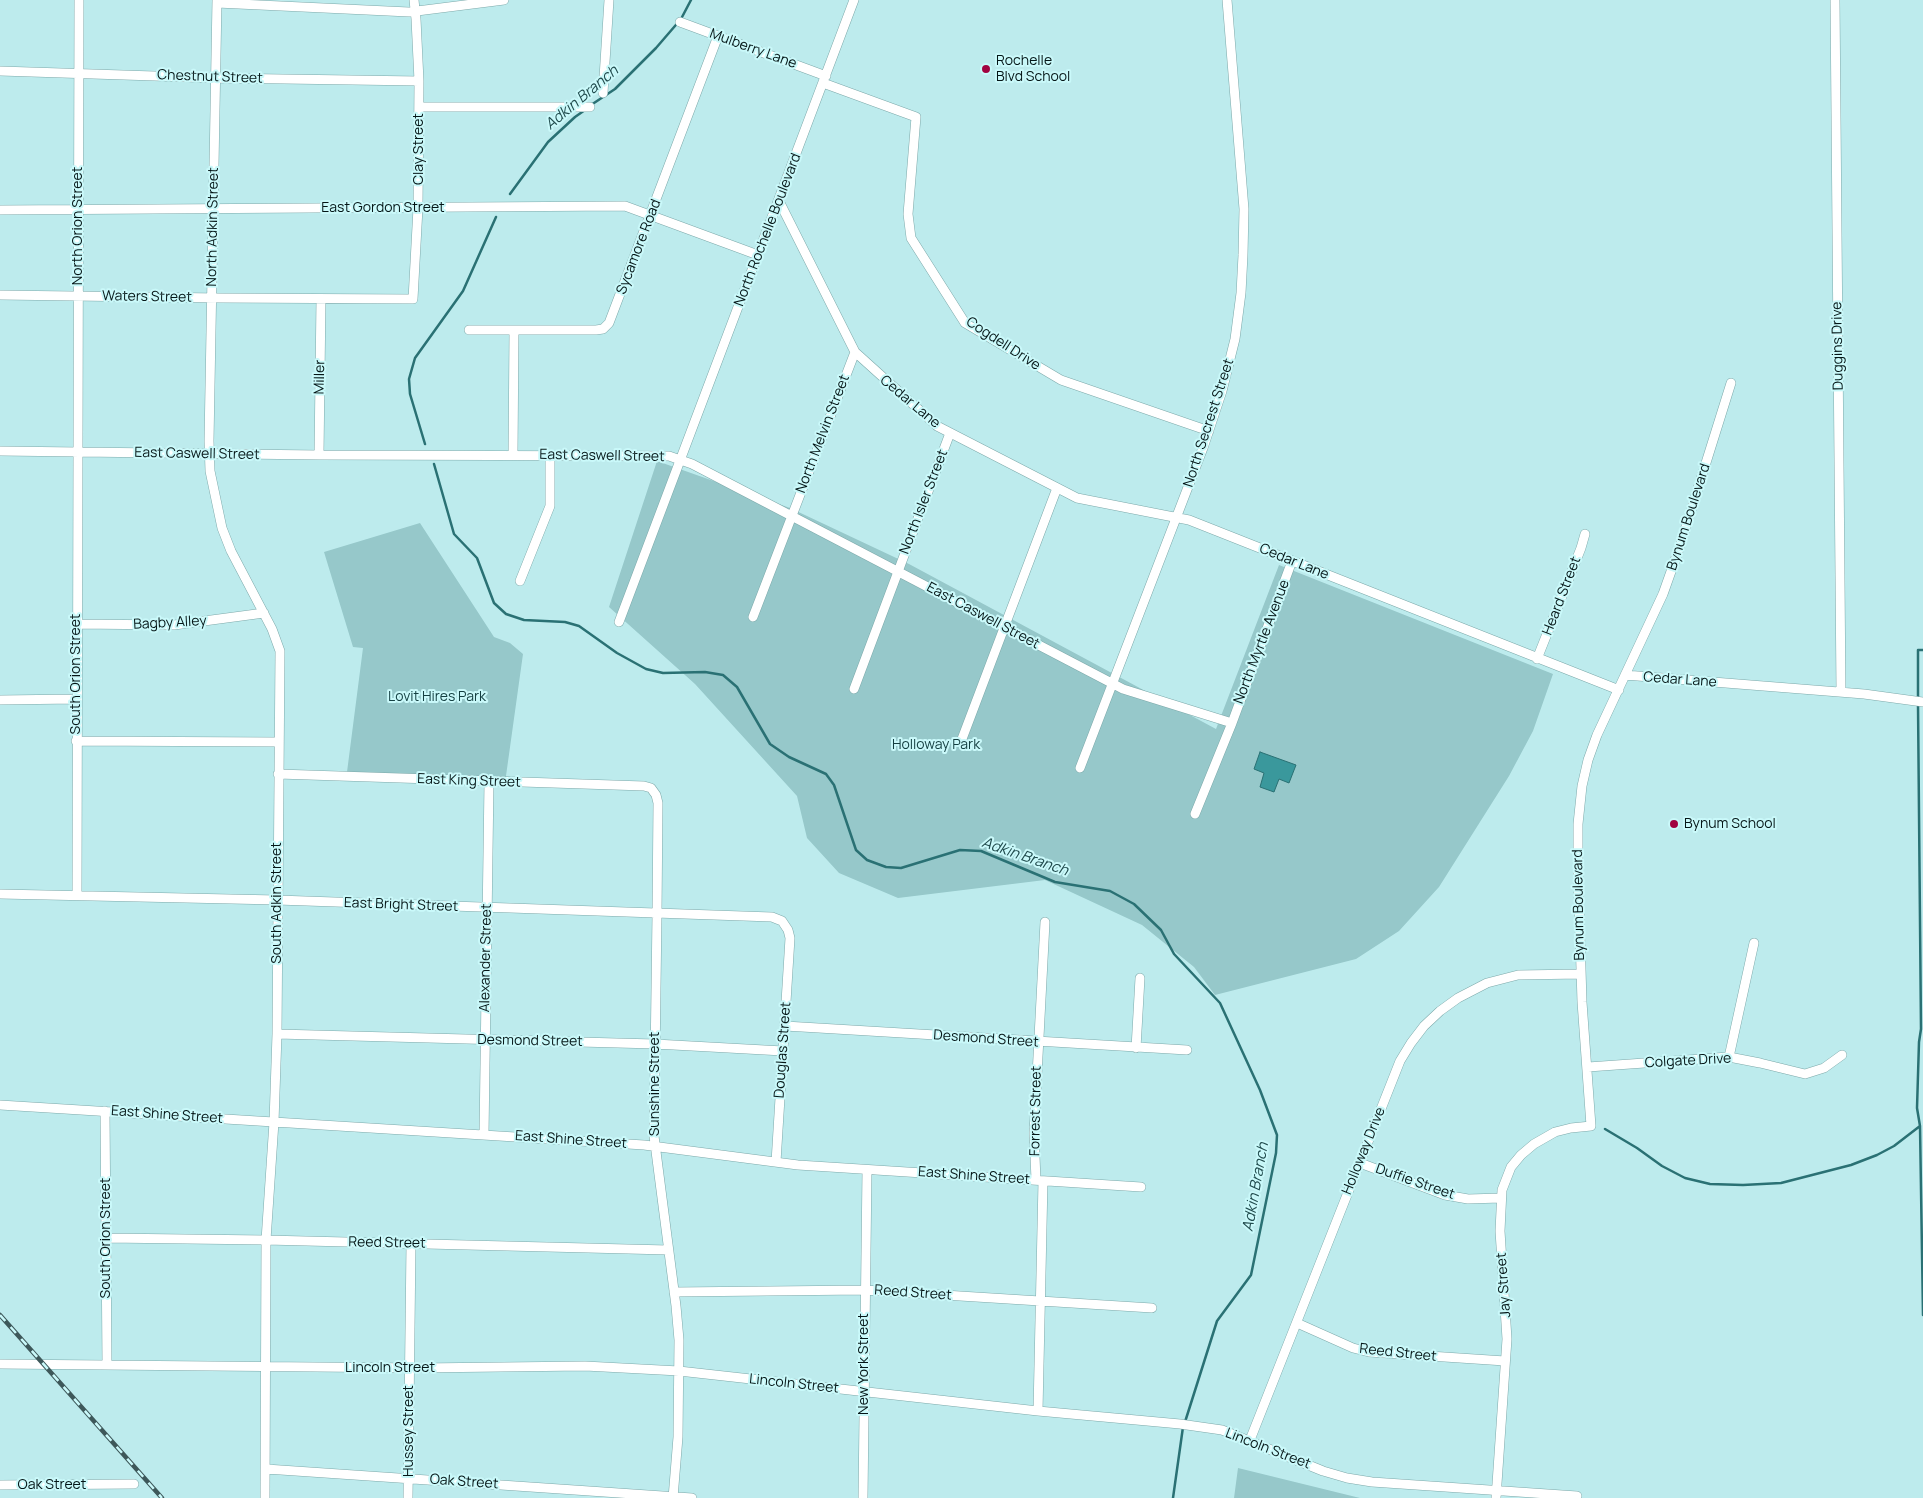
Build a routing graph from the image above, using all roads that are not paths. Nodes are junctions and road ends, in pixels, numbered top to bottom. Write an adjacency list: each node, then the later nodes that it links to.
1 (79, 0): 14 (street, North Orion Street)
2 (414, 0): 10 (street, Clay Street)
3 (504, 0): 10 (street)
4 (609, 0): 18 (street)
5 (854, 0): 16 (street, North Rochelle Boulevard)
6 (1227, 0): 38 (street, North Secrest Street)
7 (1835, 0): 64 (street, Duggins Drive)
8 (217, 1): 9 (street); 15 (street, North Adkin Street)
9 (312, 4): 10 (street)
10 (416, 12): 17 (street, Clay Street)
11 (680, 22): 12 (street, Mulberry Lane)
12 (718, 36): 16 (street, Mulberry Lane); 27 (street, Sycamore Road)
13 (0, 71): 14 (street, Chestnut Street)
14 (78, 73): 15 (street, Chestnut Street); 26 (street, North Orion Street)
15 (216, 78): 17 (street, Chestnut Street); 23 (street, North Adkin Street)
16 (824, 80): 21 (street, Mulberry Lane); 22 (street, North Rochelle Boulevard)
17 (419, 81): 19 (street, Clay Street)
18 (602, 93)
19 (419, 107): 20 (street); 24 (street, Clay Street)
20 (590, 107)
21 (897, 110): 38 (street, Cogdell Drive)
22 (779, 201): 28 (street, North Rochelle Boulevard); 36 (street, Cedar Lane)
23 (214, 208): 24 (street, East Gordon Street); 26 (street, East Gordon Street); 31 (street, North Adkin Street)
24 (418, 208): 27 (street, East Gordon Street); 33 (street, Clay Street)
25 (0, 210): 26 (street, East Gordon Street)
26 (77, 210): 30 (street, North Orion Street)
27 (651, 216): 28 (street, East Gordon Street); 35 (street, Sycamore Road)
28 (758, 255): 46 (street, North Rochelle Boulevard)
29 (0, 295): 30 (street, Waters Street)
30 (78, 296): 31 (street, Waters Street); 41 (street, North Orion Street)
31 (212, 298): 32 (street, Waters Street); 42 (street, North Adkin Street)
32 (322, 299): 33 (street, Waters Street); 43 (street, Miller)
33 (413, 299)
34 (468, 330): 35 (street, Sycamore Road)
35 (514, 331): 44 (street)
36 (855, 352): 39 (street, Cedar Lane); 48 (street, North Melvin Street)
37 (1731, 383): 60 (street, Bynum Boulevard)
38 (1209, 431): 49 (street, North Secrest Street)
39 (950, 433): 47 (street, Cedar Lane); 52 (street, North Isler Street)
40 (0, 451): 41 (street, East Caswell Street)
41 (77, 452): 42 (street, East Caswell Street); 57 (street, South Orion Street)
42 (210, 454): 43 (street, East Caswell Street); 54 (street, South Adkin Street)
43 (319, 455): 44 (street, East Caswell Street)
44 (513, 455): 45 (street, East Caswell Street)
45 (550, 455): 46 (street, East Caswell Street); 53 (street)
46 (680, 460): 48 (street, East Caswell Street); 56 (street, North Rochelle Boulevard)
47 (1057, 488): 49 (street, Cedar Lane); 58 (street)
48 (792, 516): 52 (street, East Caswell Street); 55 (street, North Melvin Street)
49 (1176, 518): 51 (street, Cedar Lane); 61 (street, North Secrest Street)
50 (1585, 534): 59 (street, Heard Street)
51 (1292, 561): 59 (street, Cedar Lane); 68 (street, North Myrtle Avenue)
52 (898, 572): 58 (street, East Caswell Street); 62 (street, North Isler Street)
53 (520, 581)
54 (264, 613): 57 (street, Bagby Alley); 71 (street, South Adkin Street)
55 (753, 617)
56 (619, 622)
57 (76, 624): 65 (street, South Orion Street)
58 (1005, 628): 61 (street, East Caswell Street); 69 (street)
59 (1537, 659): 63 (street, Cedar Lane)
60 (1625, 676): 63 (street, Cedar Lane); 64 (street, Cedar Lane)
61 (1113, 684): 68 (street, East Caswell Street); 72 (street, North Secrest Street)
62 (854, 689)
63 (1619, 690): 85 (street, Bynum Boulevard)
64 (1842, 692): 67 (street, Cedar Lane)
65 (76, 699): 66 (street); 70 (street, South Orion Street)
66 (0, 700)
67 (1923, 702)
68 (1232, 723): 76 (street, North Myrtle Avenue)
69 (962, 739)
70 (76, 741): 71 (street); 78 (street, South Orion Street)
71 (279, 742): 73 (street, South Adkin Street)
72 (1080, 768)
73 (278, 774): 74 (street, East King Street); 79 (street, South Adkin Street)
74 (489, 782): 75 (street, East King Street); 80 (street, Alexander Street)
75 (656, 795): 81 (street, Sunshine Street)
76 (1195, 814)
77 (0, 894): 78 (street, East Bright Street)
78 (77, 895): 79 (street, East Bright Street)
79 (277, 900): 80 (street, East Bright Street); 88 (street, South Adkin Street)
80 (487, 908): 81 (street, East Bright Street); 89 (street, Alexander Street)
81 (657, 914): 83 (street, East Bright Street); 91 (street, Sunshine Street)
82 (1045, 922): 90 (street, Forrest Street)
83 (790, 938): 87 (street, Douglas Street)
84 (1754, 944): 96 (street)
85 (1581, 974): 97 (street, Bynum Boulevard); 105 (street, Holloway Drive)
86 (1140, 978): 92 (street)
87 (785, 1026): 90 (street, Desmond Street); 94 (street, Douglas Street)
88 (277, 1034): 89 (street, Desmond Street); 100 (street, South Adkin Street)
89 (484, 1040): 91 (street, Desmond Street); 102 (street, Alexander Street)
90 (1038, 1042): 92 (street, Desmond Street); 107 (street, Forrest Street)
91 (655, 1044): 94 (street, Desmond Street); 103 (street, Sunshine Street)
92 (1136, 1048): 93 (street, Desmond Street)
93 (1187, 1050)
94 (783, 1051): 104 (street, Douglas Street)
95 (1842, 1055): 96 (street, Colgate Drive)
96 (1729, 1057): 97 (street, Colgate Drive)
97 (1588, 1067): 101 (street, Bynum Boulevard)
98 (0, 1105): 99 (street, East Shine Street)
99 (105, 1111): 100 (street, East Shine Street); 110 (street, South Orion Street)
100 (274, 1122): 102 (street, East Shine Street); 111 (street, South Adkin Street)
101 (1591, 1126): 109 (street, Jay Street)
102 (484, 1135): 103 (street, East Shine Street)
103 (655, 1147): 104 (street, East Shine Street); 113 (street, Sunshine Street)
104 (776, 1162): 106 (street, East Shine Street)
105 (1360, 1163): 109 (street, Duffie Street); 118 (street, Holloway Drive)
106 (867, 1170): 107 (street, East Shine Street); 114 (street, New York Street)
107 (1039, 1180): 108 (street, East Shine Street); 116 (street, Forrest Street)
108 (1140, 1187)
109 (1501, 1198): 119 (street, Jay Street)
110 (106, 1238): 111 (street, Reed Street); 121 (street, South Orion Street)
111 (266, 1240): 112 (street, Reed Street); 122 (street, South Adkin Street)
112 (411, 1244): 113 (street, Reed Street); 123 (street, Hussey Street)
113 (668, 1250): 115 (street, Sunshine Street)
114 (864, 1290): 115 (street, Reed Street); 116 (street, Reed Street); 125 (street, New York Street)
115 (674, 1292): 124 (street, Sunshine Street)
116 (1040, 1301): 117 (street, Reed Street); 126 (street, Forrest Street)
117 (1152, 1308)
118 (1297, 1323): 119 (street, Reed Street); 127 (street, Holloway Drive)
119 (1505, 1361): 132 (street, Jay Street)
120 (0, 1364): 121 (street, Lincoln Street)
121 (106, 1365): 122 (street, Lincoln Street)
122 (267, 1367): 123 (street, Lincoln Street); 128 (street, South Adkin Street)
123 (409, 1368): 124 (street, Lincoln Street); 129 (street, Hussey Street)
124 (679, 1371): 125 (street, Lincoln Street); 136 (street, Sunshine Street)
125 (864, 1392): 126 (street, Lincoln Street); 138 (street, New York Street)
126 (1038, 1411): 127 (street, Lincoln Street)
127 (1250, 1440): 132 (street, Lincoln Street)
128 (266, 1469): 129 (street, Oak Street); 134 (street, South Adkin Street)
129 (409, 1478): 135 (street, Hussey Street); 136 (street, Oak Street)
130 (134, 1484): 131 (street, Oak Street)
131 (0, 1485)
132 (1496, 1494): 133 (street, Lincoln Street)
133 (1577, 1496)
134 (265, 1498)
135 (408, 1498)
136 (673, 1498): 137 (street, Oak Street)
137 (692, 1498)
138 (863, 1498)

